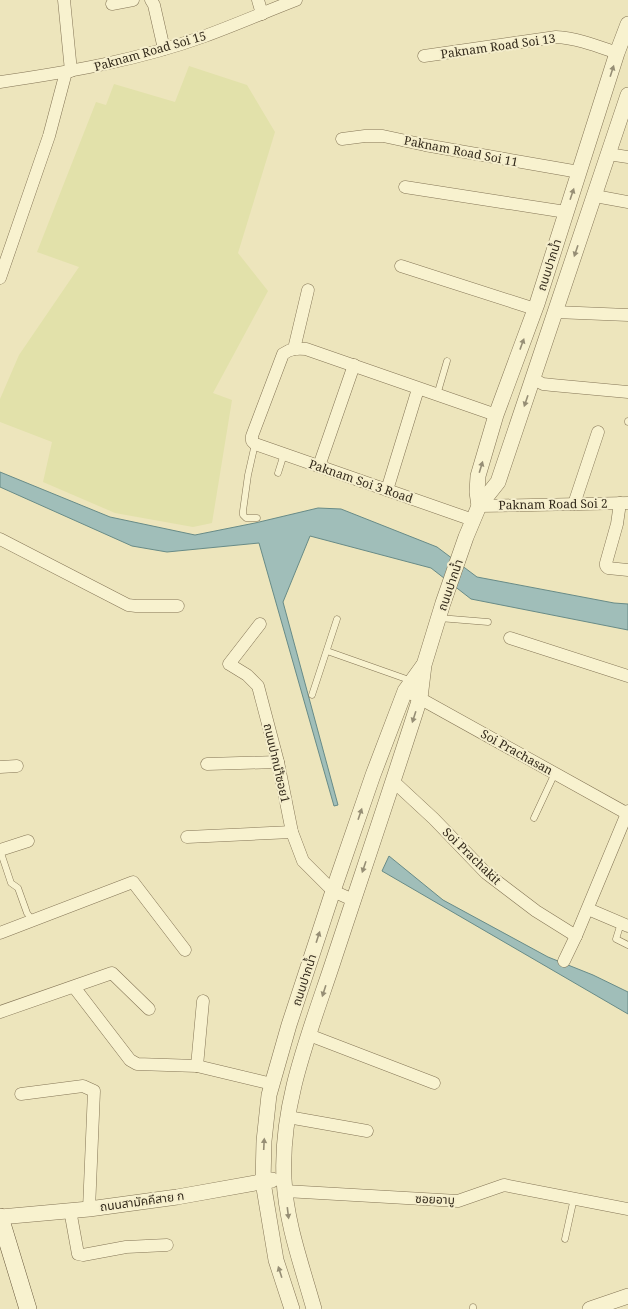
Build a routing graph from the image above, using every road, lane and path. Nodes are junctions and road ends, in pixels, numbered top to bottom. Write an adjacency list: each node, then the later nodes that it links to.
1 (64, 0): 12 (street)
2 (133, 0): 6 (street)
3 (151, 0): 9 (street)
4 (258, 0): 7 (street)
5 (296, 0): 7 (street, Paknam Road Soi 15)
6 (112, 4)
7 (262, 14): 9 (street, Paknam Road Soi 15)
8 (628, 25): 10 (street, ถนนปากน้ำ)
9 (164, 49): 12 (street, Paknam Road Soi 15)
10 (618, 53): 11 (street, Paknam Road Soi 13); 15 (street, ถนนปากน้ำ, one-way to 10)
11 (424, 56)
12 (68, 71): 13 (street, Paknam Road Soi 15); 26 (street)
13 (0, 82)
14 (628, 96): 16 (street, ถนนปากน้ำ)
15 (593, 130): 16 (street); 20 (street, ถนนปากน้ำ)
16 (615, 135): 18 (street, ถนนปากน้ำ)
17 (342, 138): 20 (street, Paknam Road Soi 11)
18 (608, 154): 19 (street); 22 (street, ถนนปากน้ำ)
19 (628, 157)
20 (580, 172): 24 (street, ถนนปากน้ำ, one-way to 20)
21 (405, 187): 24 (street)
22 (595, 196): 23 (street); 29 (street, ถนนปากน้ำ, one-way to 29)
23 (628, 202)
24 (566, 212): 28 (street, ถนนปากน้ำ)
25 (402, 266): 28 (street)
26 (0, 278)
27 (308, 290): 31 (street)
28 (535, 309): 38 (street, ถนนปากน้ำ, one-way to 28)
29 (555, 312): 30 (street); 34 (street, ถนนปากน้ำ)
30 (628, 315)
31 (294, 349): 33 (street); 40 (street)
32 (447, 361): 37 (lane)
33 (354, 365): 35 (street); 42 (street)
34 (533, 379): 36 (street); 47 (street, ถนนปากน้ำ, one-way to 47)
35 (418, 389): 37 (street); 44 (street)
36 (628, 392)
37 (437, 395): 38 (street)
38 (496, 415): 47 (street, ถนนปากน้ำ, one-way to 38)
39 (598, 432): 46 (street)
40 (253, 441): 41 (street, Paknam Soi 3 Road); 48 (lane)
41 (284, 454): 42 (street, Paknam Soi 3 Road); 43 (lane)
42 (319, 466): 44 (street, Paknam Soi 3 Road)
43 (278, 473)
44 (387, 490): 47 (street, Paknam Soi 3 Road)
45 (624, 503): 46 (street, Paknam Road Soi 2); 50 (street)
46 (574, 504): 47 (street, Paknam Road Soi 2)
47 (476, 513): 52 (street, ถนนปากน้ำ)
48 (257, 518)
49 (0, 539): 51 (street)
50 (628, 570)
51 (178, 606)
52 (438, 618): 54 (lane); 59 (street, ถนนปากน้ำ)
53 (338, 619): 57 (lane)
54 (488, 622)
55 (260, 624): 61 (street, ถนนปากนำ้ซอย1)
56 (510, 638): 58 (street)
57 (327, 651): 59 (lane); 60 (lane)
58 (628, 676)
59 (415, 689): 65 (street, Soi Prachasan); 66 (street, ถนนปากน้ำ, one-way to 66); 73 (street, ถนนปากน้ำ, one-way to 59)
60 (312, 695)
61 (278, 762): 62 (street); 69 (street, ถนนปากนำ้ซอย1)
62 (207, 764)
63 (17, 766): 64 (street)
64 (0, 767)
65 (555, 773): 67 (street, Soi Prachasan); 68 (lane)
66 (393, 781): 74 (street, ถนนปากน้ำ, one-way to 74); 79 (street, Soi Prachakit)
67 (628, 813): 75 (street)
68 (534, 818)
69 (292, 832): 70 (street); 73 (street, ถนนปากนำ้ซอย1)
70 (187, 837)
71 (28, 841): 72 (street)
72 (0, 850): 76 (lane)
73 (333, 891): 74 (street, ถนนปากนำ้ซอย1); 90 (street, ถนนปากน้ำ, one-way to 73)
74 (354, 900): 87 (street, ถนนปากน้ำ, one-way to 87)
75 (588, 909): 77 (street); 79 (street)
76 (33, 921): 78 (street); 81 (street)
77 (625, 925): 80 (lane)
78 (0, 933)
79 (576, 936): 82 (street)
80 (628, 945)
81 (185, 950)
82 (564, 961)
83 (74, 987): 85 (street); 86 (street); 88 (street)
84 (203, 1001): 88 (street)
85 (149, 1009)
86 (0, 1012)
87 (309, 1035): 89 (street); 92 (street, ถนนปากน้ำ)
88 (197, 1066): 90 (street)
89 (434, 1083)
90 (272, 1084): 94 (street, ถนนปากน้ำ, one-way to 90)
91 (21, 1094): 97 (street)
92 (288, 1117): 93 (street); 95 (street, ถนนปากน้ำ)
93 (367, 1131)
94 (263, 1182): 95 (street, ถนนสามัคคีสาย ก); 97 (street, ถนนสามัคคีสาย ก); 105 (street, ถนนปากน้ำ, one-way to 94)
95 (284, 1185): 96 (street, ซอยอาบู); 106 (street, ถนนปากน้ำ, one-way to 106)
96 (574, 1198): 98 (street, ซอยอาบู); 101 (lane)
97 (89, 1209): 99 (street, ถนนสามัคคีสาย ก)
98 (628, 1209)
99 (70, 1210): 100 (street, ถนนสามัคคีสาย ก); 102 (street)
100 (0, 1217): 104 (main road)
101 (565, 1239)
102 (167, 1245)
103 (628, 1296): 107 (street)
104 (28, 1309)
105 (292, 1309)
106 (314, 1309)
107 (590, 1309)

